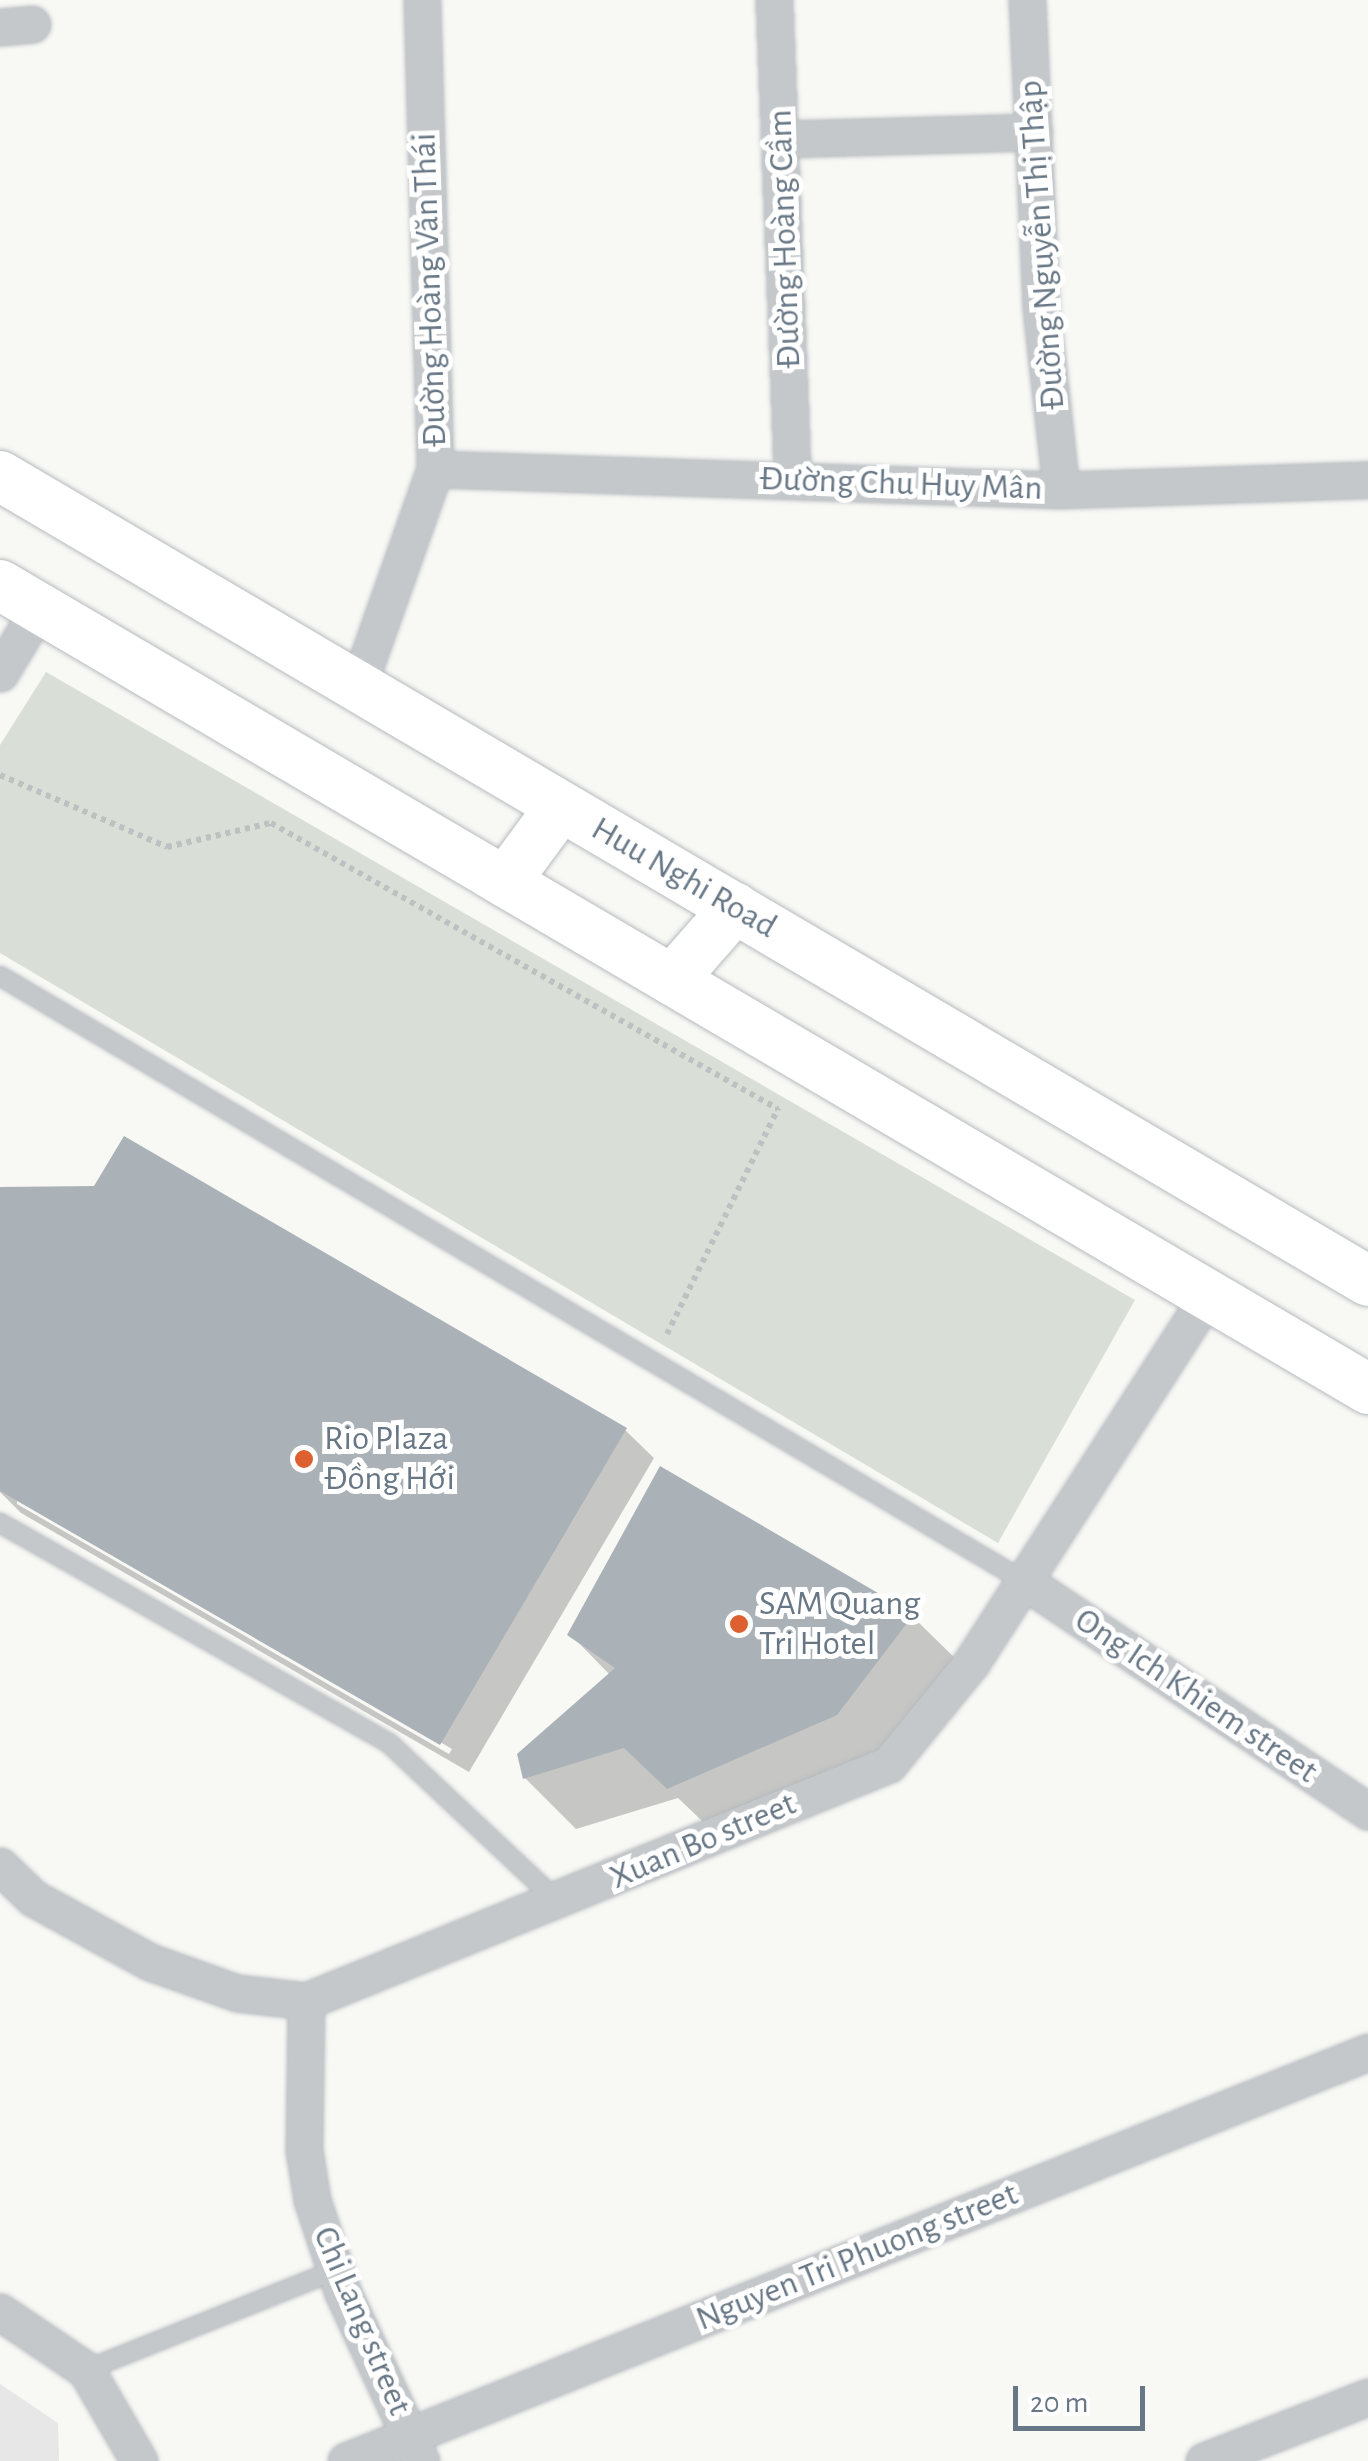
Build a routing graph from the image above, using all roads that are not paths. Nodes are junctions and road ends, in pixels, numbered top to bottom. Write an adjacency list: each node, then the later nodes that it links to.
1 (422, 0): 6 (street, Đường Hoàng Văn Thái)
2 (774, 0): 5 (street, Đường Hoàng Cầm)
3 (1026, 0): 4 (street, Đường Nguyễn Thị Thập)
4 (1034, 132): 5 (street); 10 (street, Đường Nguyễn Thị Thập)
5 (783, 139): 8 (street, Đường Hoàng Cầm)
6 (435, 469): 8 (street, Đường Chu Huy Mân); 13 (street, Đường Hoàng Văn Thái)
7 (0, 476): 13 (main road, Huu Nghi Road)
8 (792, 478): 10 (street, Đường Chu Huy Mân)
9 (1368, 480): 10 (street, Đường Chu Huy Mân)
10 (1061, 490)
11 (19, 597): 12 (street); 15 (main road)
12 (0, 673)
13 (358, 686): 14 (main road, Huu Nghi Road)
14 (560, 806): 15 (main road); 16 (main road, Huu Nghi Road)
15 (505, 882): 18 (main road)
16 (736, 908): 18 (main road); 19 (main road, Huu Nghi Road)
17 (0, 976): 23 (lane)
18 (672, 980): 20 (main road)
19 (1368, 1281)
20 (1208, 1295): 21 (main road); 23 (street, Xuan Bo street)
21 (1368, 1389)
22 (0, 1523): 26 (lane)
23 (1024, 1582): 24 (street, Ong Ich Khiem street); 26 (street, Xuan Bo street)
24 (1368, 1811)
25 (0, 1866): 27 (street, Xuan Bo street)
26 (558, 1902): 27 (street, Xuan Bo street)
27 (306, 2001): 29 (street, Chi Lang street)
28 (1368, 2052): 33 (street, Nguyen Tri Phuong street)
29 (334, 2272): 31 (lane); 33 (street, Chi Lang street)
30 (0, 2312): 31 (street)
31 (86, 2370): 34 (street)
32 (1368, 2397): 36 (street)
33 (416, 2449): 35 (street, Nguyen Tri Phuong street)
34 (139, 2461)
35 (346, 2461)
36 (1204, 2461)

